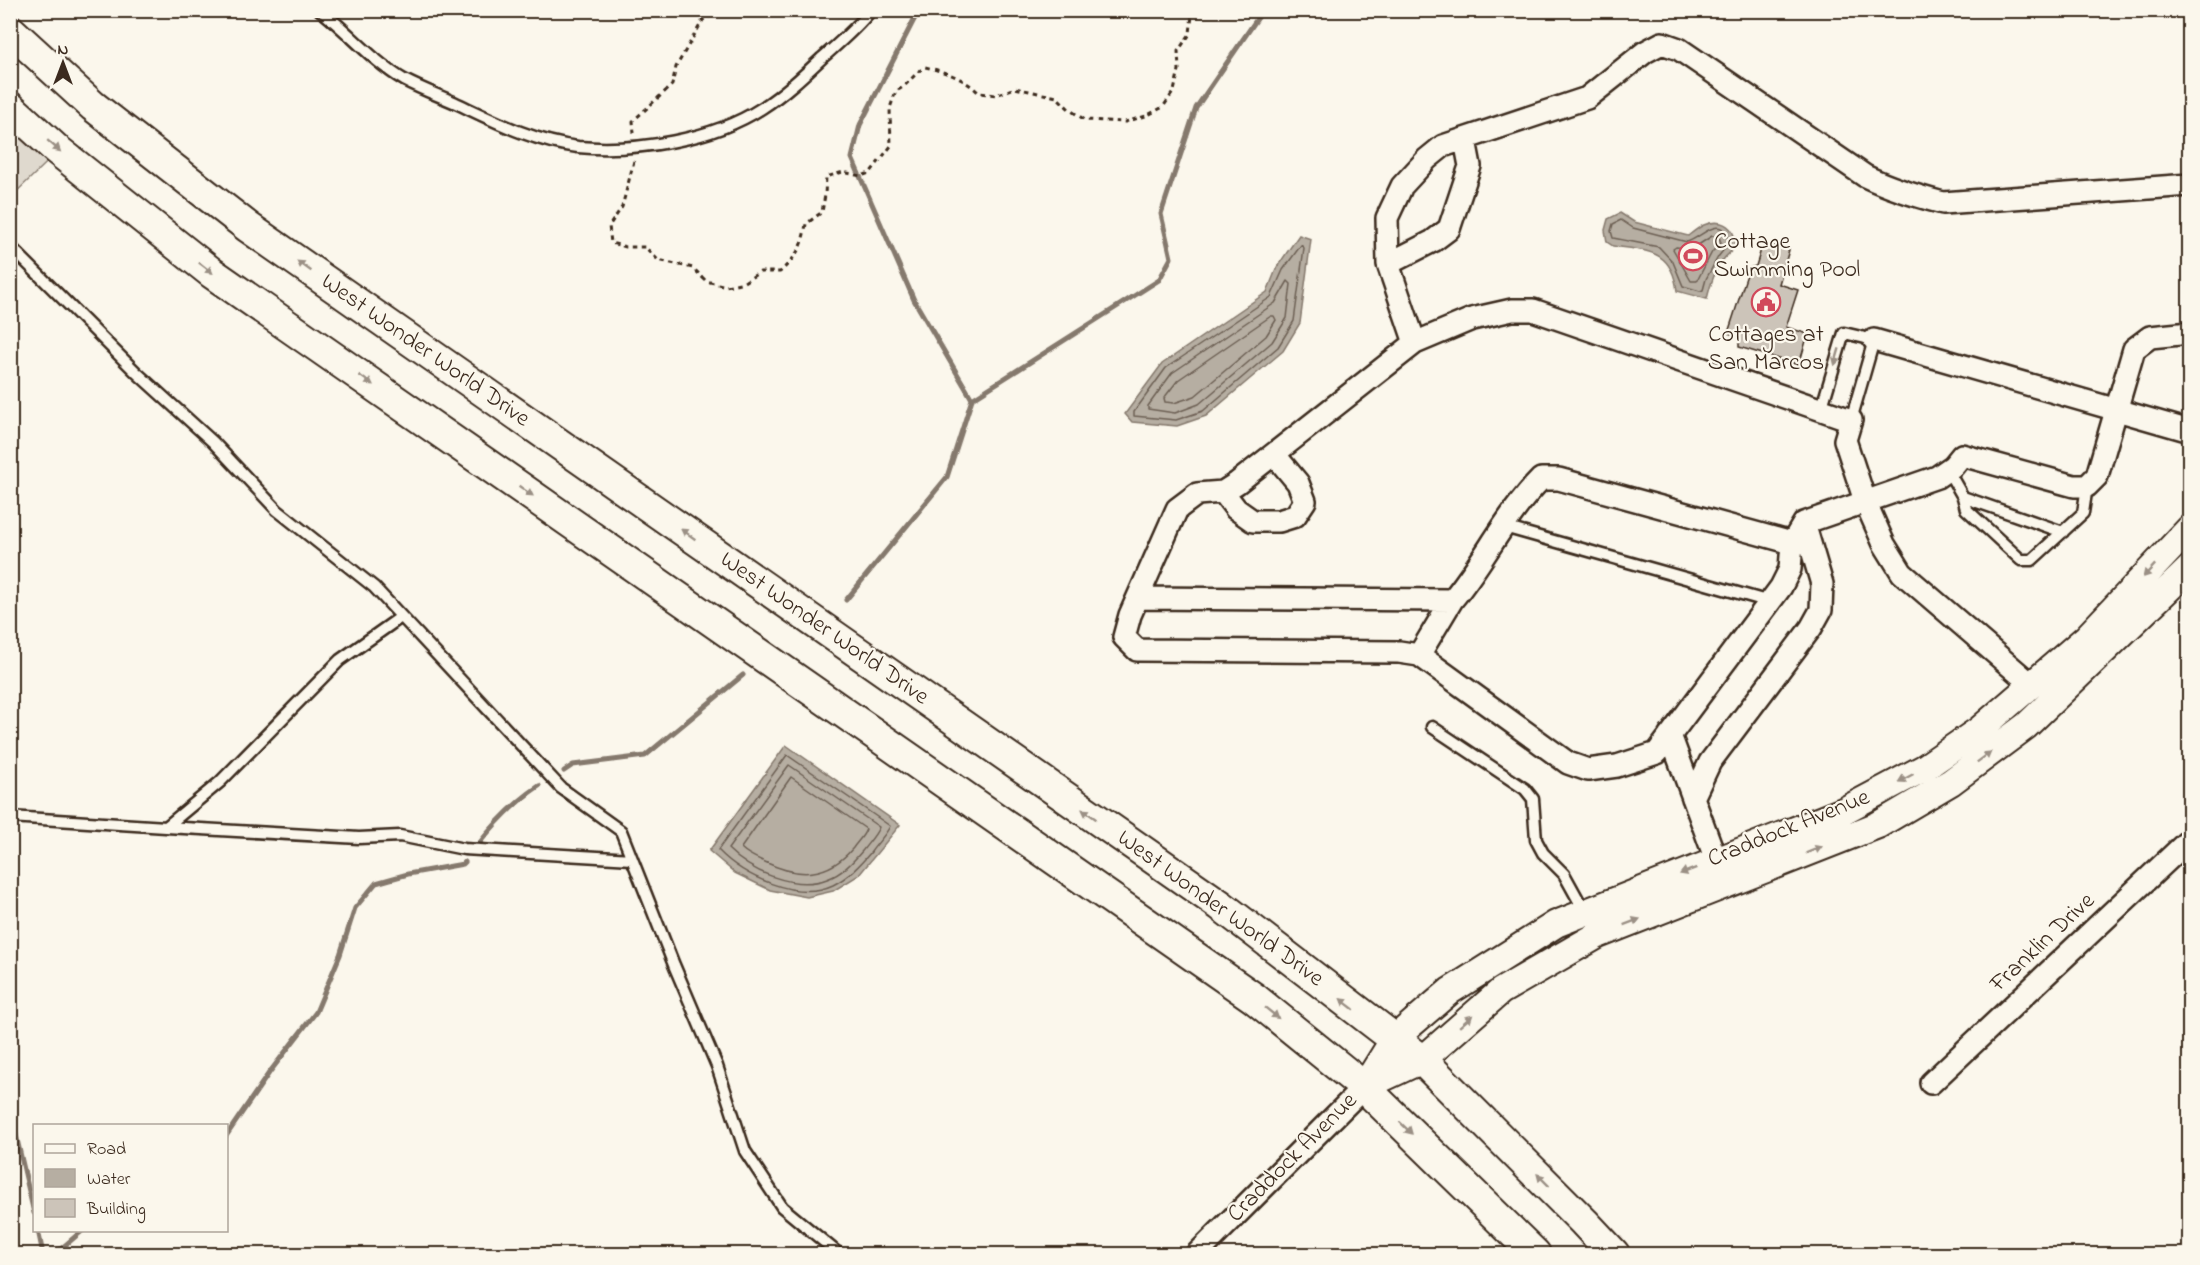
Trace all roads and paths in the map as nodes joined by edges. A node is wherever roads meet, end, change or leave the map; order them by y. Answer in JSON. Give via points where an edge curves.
{"nodes":[{"id":1,"x":320,"y":10,"type":"edge"},
{"id":2,"x":696,"y":10,"type":"edge"},
{"id":3,"x":740,"y":10,"type":"edge"},
{"id":4,"x":871,"y":10,"type":"edge"},
{"id":5,"x":1196,"y":10,"type":"edge"},
{"id":6,"x":703,"y":20,"type":"junction"},
{"id":7,"x":10,"y":30,"type":"edge"},
{"id":8,"x":10,"y":107,"type":"edge"},
{"id":9,"x":1466,"y":140,"type":"junction"},
{"id":10,"x":635,"y":147,"type":"junction"},
{"id":11,"x":2190,"y":185,"type":"edge"},
{"id":12,"x":10,"y":246,"type":"edge"},
{"id":13,"x":1388,"y":264,"type":"junction"},
{"id":14,"x":2190,"y":333,"type":"edge"},
{"id":15,"x":1874,"y":340,"type":"junction"},
{"id":16,"x":1415,"y":343,"type":"junction"},
{"id":17,"x":1821,"y":410,"type":"junction"},
{"id":18,"x":2116,"y":410,"type":"junction"},
{"id":19,"x":1851,"y":420,"type":"junction"},
{"id":20,"x":2190,"y":431,"type":"edge"},
{"id":21,"x":1274,"y":454,"type":"junction"},
{"id":22,"x":1947,"y":470,"type":"junction"},
{"id":23,"x":2087,"y":486,"type":"junction"},
{"id":24,"x":1223,"y":492,"type":"junction"},
{"id":25,"x":1963,"y":497,"type":"junction"},
{"id":26,"x":1865,"y":501,"type":"junction"},
{"id":27,"x":1804,"y":524,"type":"junction"},
{"id":28,"x":1504,"y":528,"type":"junction"},
{"id":29,"x":2190,"y":528,"type":"edge"},
{"id":30,"x":2063,"y":531,"type":"junction"},
{"id":31,"x":1792,"y":543,"type":"junction"},
{"id":32,"x":2190,"y":568,"type":"edge"},
{"id":33,"x":1138,"y":598,"type":"junction"},
{"id":34,"x":1452,"y":600,"type":"junction"},
{"id":35,"x":1770,"y":602,"type":"junction"},
{"id":36,"x":401,"y":617,"type":"junction"},
{"id":37,"x":1419,"y":655,"type":"junction"},
{"id":38,"x":2032,"y":685,"type":"junction"},
{"id":39,"x":1432,"y":727,"type":"dead end"},
{"id":40,"x":1670,"y":735,"type":"junction"},
{"id":41,"x":1693,"y":798,"type":"junction"},
{"id":42,"x":10,"y":817,"type":"edge"},
{"id":43,"x":166,"y":827,"type":"junction"},
{"id":44,"x":2186,"y":849,"type":"edge"},
{"id":45,"x":632,"y":859,"type":"junction"},
{"id":46,"x":1716,"y":860,"type":"junction"},
{"id":47,"x":1585,"y":912,"type":"junction"},
{"id":48,"x":1394,"y":1039,"type":"junction"},
{"id":49,"x":1422,"y":1059,"type":"junction"},
{"id":50,"x":1931,"y":1083,"type":"dead end"},
{"id":51,"x":1364,"y":1087,"type":"junction"},
{"id":52,"x":839,"y":1254,"type":"edge"},
{"id":53,"x":1197,"y":1254,"type":"edge"},
{"id":54,"x":1534,"y":1254,"type":"edge"},
{"id":55,"x":1614,"y":1254,"type":"edge"}],
"edges":[{"from":1,"to":10,"type":"lane","via":[[375,61],[405,80],[500,124],[536,138],[577,147]]},
{"from":2,"to":6,"type":"path"},
{"from":3,"to":6,"type":"path"},
{"from":4,"to":10,"type":"lane","via":[[808,71],[762,108],[724,127]]},
{"from":5,"to":10,"type":"path","via":[[1190,34],[1178,51],[1174,91],[1163,107],[1125,122],[1085,120],[1057,98],[1015,88],[996,95],[979,93],[969,83],[925,67],[896,91],[890,108],[891,146],[870,173],[861,176],[843,172],[826,177],[822,212],[806,224],[794,259],[780,272],[760,272],[744,282],[726,286],[706,281],[693,268],[658,260],[645,247],[611,243],[609,226],[622,207]]},
{"from":6,"to":10,"type":"path","via":[[676,67],[672,85],[633,121]]},
{"from":48,"to":7,"type":"main road","name":"West Wonder World Drive","one_way":true,"via":[[1220,905],[248,227],[93,106]]},
{"from":8,"to":51,"type":"main road","one_way":true,"via":[[56,149],[212,273],[1244,992]]},
{"from":9,"to":11,"type":"street","via":[[1587,98],[1645,52],[1662,44],[1678,49],[1865,176],[1916,196],[1943,203]]},
{"from":9,"to":13,"type":"street","via":[[1443,146],[1402,186],[1387,218]]},
{"from":9,"to":13,"type":"street","via":[[1470,166],[1449,229]]},
{"from":12,"to":36,"type":"lane","via":[[137,373],[213,442],[277,510],[374,587]]},
{"from":13,"to":16,"type":"street"},
{"from":14,"to":18,"type":"street","via":[[2150,337],[2134,349]]},
{"from":15,"to":17,"type":"lane","one_way":true,"via":[[1844,333]]},
{"from":15,"to":18,"type":"street"},
{"from":15,"to":19,"type":"lane"},
{"from":16,"to":17,"type":"street","via":[[1472,319],[1512,310],[1533,310]]},
{"from":16,"to":21,"type":"street"},
{"from":17,"to":19,"type":"street"},
{"from":18,"to":20,"type":"street"},
{"from":18,"to":23,"type":"street","via":[[2097,476]]},
{"from":19,"to":26,"type":"street","via":[[1845,440]]},
{"from":21,"to":24,"type":"street"},
{"from":21,"to":24,"type":"street","via":[[1298,483],[1305,501],[1295,516],[1279,521],[1253,521],[1236,509]]},
{"from":22,"to":23,"type":"street","via":[[1962,455],[2074,486]]},
{"from":22,"to":25,"type":"lane"},
{"from":22,"to":26,"type":"street","via":[[1937,477]]},
{"from":23,"to":30,"type":"lane","via":[[2083,513]]},
{"from":24,"to":33,"type":"street","via":[[1197,494],[1177,509]]},
{"from":25,"to":30,"type":"lane"},
{"from":25,"to":30,"type":"lane","via":[[1966,508],[2021,560],[2031,560]]},
{"from":26,"to":27,"type":"street"},
{"from":26,"to":38,"type":"street","via":[[1902,573]]},
{"from":27,"to":31,"type":"street"},
{"from":27,"to":41,"type":"street","via":[[1822,584],[1821,610],[1710,762]]},
{"from":28,"to":31,"type":"street","via":[[1541,479],[1559,479]]},
{"from":28,"to":34,"type":"street"},
{"from":28,"to":35,"type":"lane"},
{"from":29,"to":38,"type":"street","name":"Craddock Avenue","one_way":true,"via":[[2087,637]]},
{"from":31,"to":35,"type":"street","via":[[1790,569]]},
{"from":49,"to":32,"type":"street","name":"Craddock Avenue","one_way":true,"via":[[1501,991],[1598,935],[1878,825],[1951,782],[2026,726]]},
{"from":33,"to":34,"type":"street"},
{"from":33,"to":37,"type":"street","via":[[1124,637],[1137,650]]},
{"from":34,"to":37,"type":"street"},
{"from":35,"to":40,"type":"street"},
{"from":36,"to":43,"type":"lane","via":[[340,660],[220,782]]},
{"from":36,"to":45,"type":"lane","via":[[561,788],[621,831]]},
{"from":37,"to":40,"type":"street","via":[[1568,763],[1588,770],[1617,766],[1657,753]]},
{"from":38,"to":46,"type":"street","name":"Craddock Avenue","one_way":true,"via":[[1979,730],[1924,768],[1843,811]]},
{"from":39,"to":47,"type":"lane","via":[[1525,789],[1533,799],[1536,840],[1564,874]]},
{"from":40,"to":41,"type":"street"},
{"from":41,"to":46,"type":"street"},
{"from":42,"to":43,"type":"lane"},
{"from":43,"to":45,"type":"lane","via":[[360,838],[400,836],[464,849]]},
{"from":44,"to":50,"type":"street","name":"Franklin Drive"},
{"from":45,"to":52,"type":"lane","via":[[717,1066],[745,1151],[782,1207]]},
{"from":46,"to":47,"type":"street","name":"Craddock Avenue","one_way":true},
{"from":47,"to":48,"type":"street","name":"Craddock Avenue","via":[[1556,924],[1450,991]]},
{"from":48,"to":49,"type":"main road","name":"West Wonder World Drive"},
{"from":48,"to":51,"type":"street","name":"Craddock Avenue"},
{"from":49,"to":51,"type":"street","name":"Craddock Avenue"},
{"from":55,"to":49,"type":"main road","name":"West Wonder World Drive","one_way":true},
{"from":51,"to":53,"type":"street","name":"Craddock Avenue"},
{"from":51,"to":54,"type":"main road","one_way":true}]}
